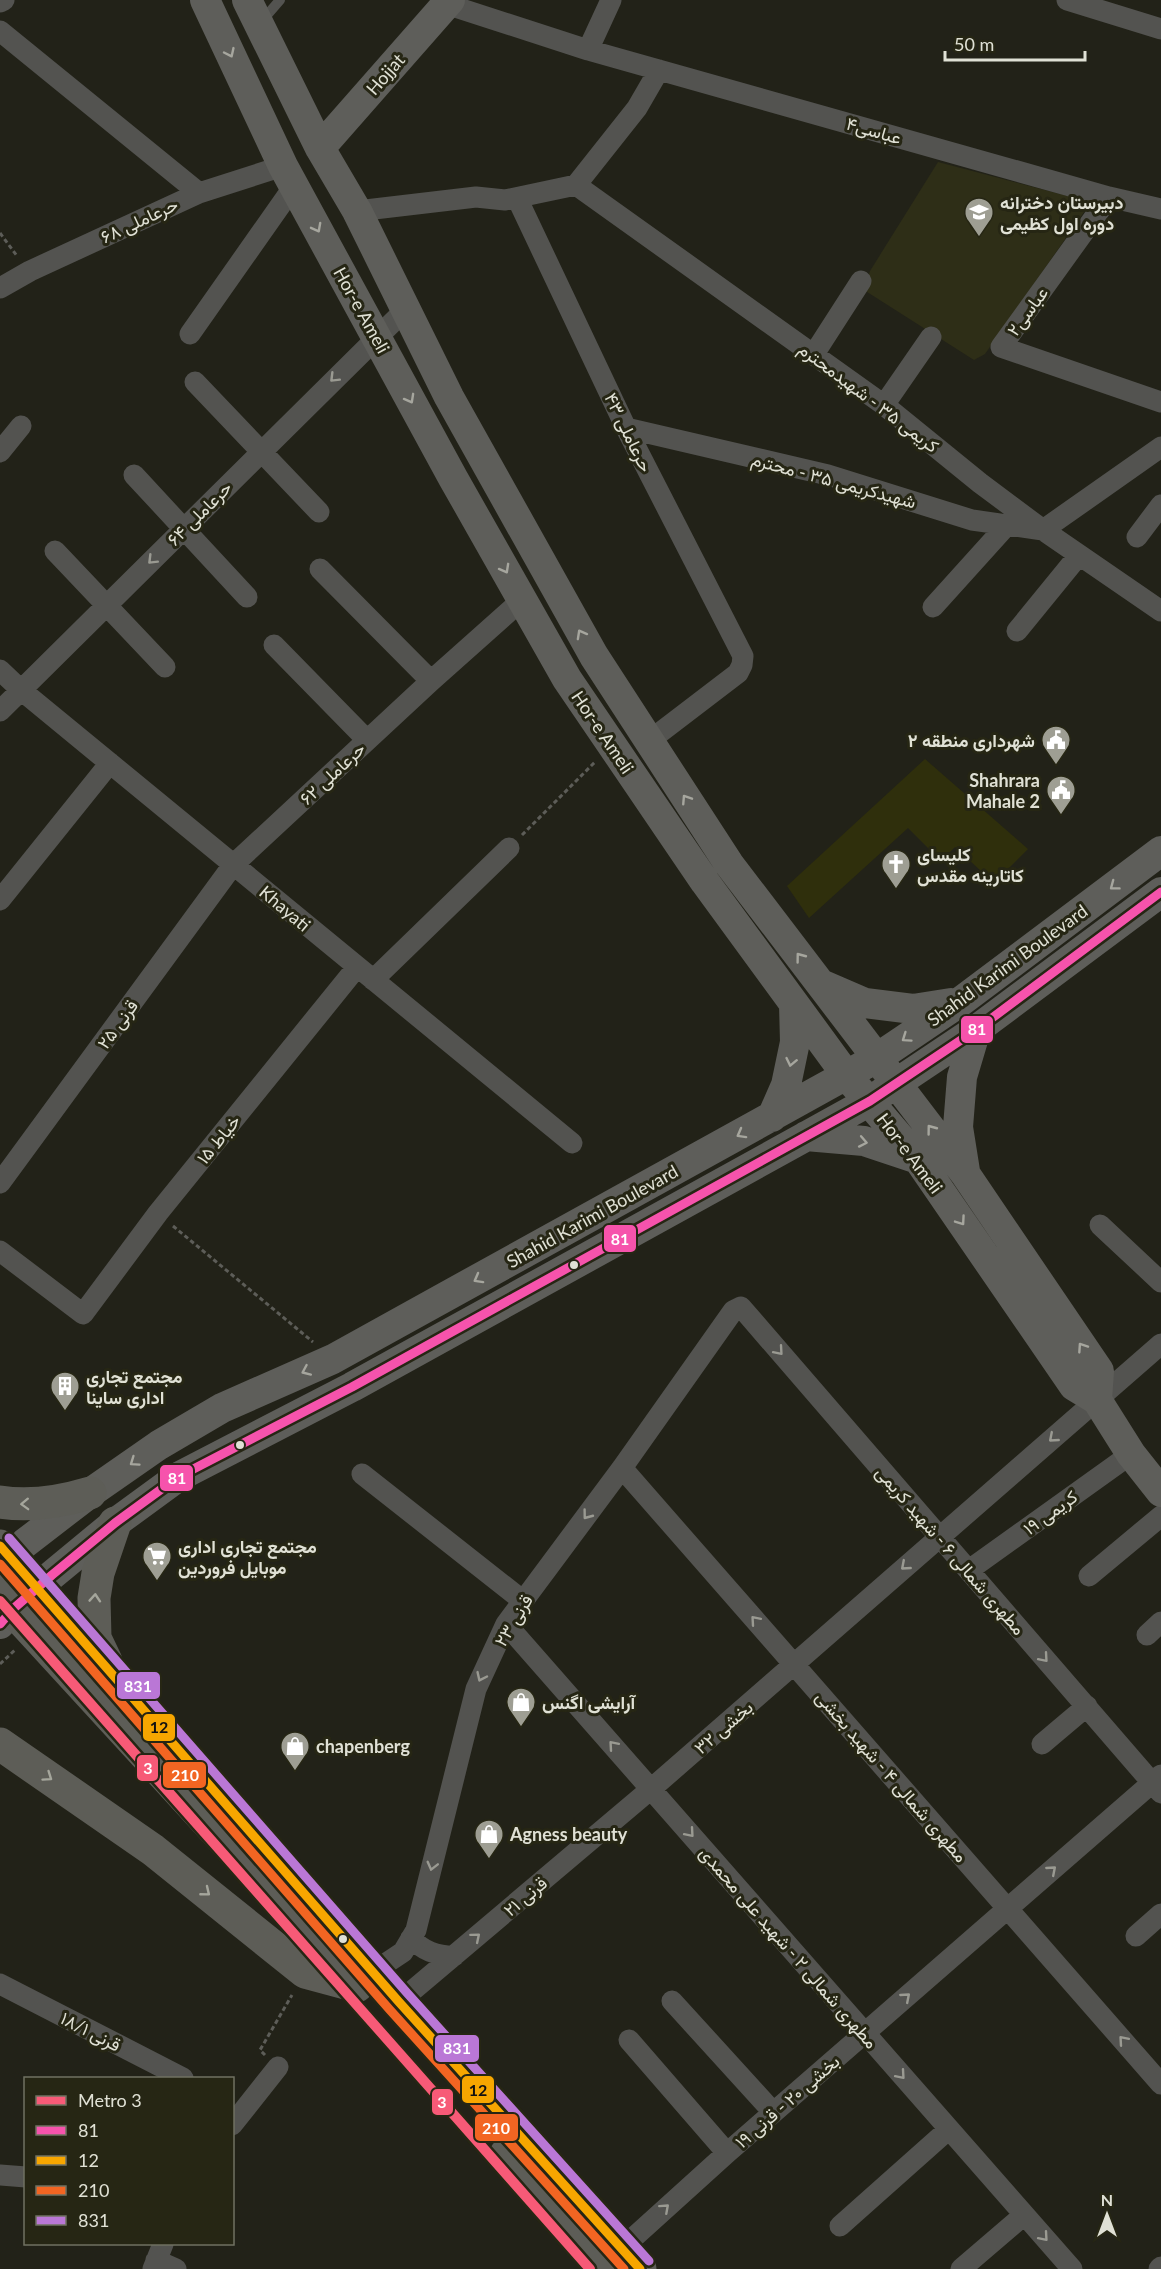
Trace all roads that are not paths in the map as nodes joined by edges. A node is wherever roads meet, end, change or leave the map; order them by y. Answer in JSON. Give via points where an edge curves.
{"nodes":[{"id":1,"x":205,"y":0,"type":"edge"},
{"id":2,"x":280,"y":0,"type":"edge"},
{"id":3,"x":611,"y":0,"type":"edge"},
{"id":4,"x":1067,"y":0,"type":"edge"},
{"id":5,"x":448,"y":2,"type":"edge"},
{"id":6,"x":1116,"y":7,"type":"edge"},
{"id":7,"x":253,"y":12,"type":"edge"},
{"id":8,"x":1161,"y":30,"type":"edge"},
{"id":9,"x":0,"y":31,"type":"edge"},
{"id":10,"x":588,"y":50,"type":"junction"},
{"id":11,"x":659,"y":70,"type":"junction"},
{"id":12,"x":320,"y":148,"type":"junction"},
{"id":13,"x":289,"y":176,"type":"junction"},
{"id":14,"x":576,"y":185,"type":"junction"},
{"id":15,"x":199,"y":193,"type":"junction"},
{"id":16,"x":1109,"y":197,"type":"junction"},
{"id":17,"x":517,"y":198,"type":"junction"},
{"id":18,"x":1161,"y":209,"type":"edge"},
{"id":19,"x":357,"y":211,"type":"junction"},
{"id":20,"x":861,"y":281,"type":"dead end"},
{"id":21,"x":0,"y":288,"type":"edge"},
{"id":22,"x":406,"y":309,"type":"junction"},
{"id":23,"x":190,"y":334,"type":"dead end"},
{"id":24,"x":376,"y":336,"type":"junction"},
{"id":25,"x":931,"y":337,"type":"dead end"},
{"id":26,"x":814,"y":354,"type":"junction"},
{"id":27,"x":195,"y":382,"type":"dead end"},
{"id":28,"x":1161,"y":402,"type":"edge"},
{"id":29,"x":884,"y":405,"type":"junction"},
{"id":30,"x":21,"y":426,"type":"dead end"},
{"id":31,"x":626,"y":428,"type":"junction"},
{"id":32,"x":1161,"y":447,"type":"edge"},
{"id":33,"x":260,"y":451,"type":"junction"},
{"id":34,"x":0,"y":452,"type":"edge"},
{"id":35,"x":134,"y":475,"type":"dead end"},
{"id":36,"x":1161,"y":506,"type":"edge"},
{"id":37,"x":319,"y":512,"type":"dead end"},
{"id":38,"x":1007,"y":525,"type":"junction"},
{"id":39,"x":183,"y":528,"type":"junction"},
{"id":40,"x":1043,"y":530,"type":"junction"},
{"id":41,"x":1137,"y":537,"type":"dead end"},
{"id":42,"x":55,"y":551,"type":"dead end"},
{"id":43,"x":1079,"y":555,"type":"junction"},
{"id":44,"x":320,"y":570,"type":"dead end"},
{"id":45,"x":247,"y":597,"type":"dead end"},
{"id":46,"x":522,"y":600,"type":"junction"},
{"id":47,"x":106,"y":605,"type":"junction"},
{"id":48,"x":933,"y":607,"type":"dead end"},
{"id":49,"x":1161,"y":611,"type":"edge"},
{"id":50,"x":1017,"y":631,"type":"dead end"},
{"id":51,"x":274,"y":645,"type":"dead end"},
{"id":52,"x":165,"y":668,"type":"dead end"},
{"id":53,"x":0,"y":670,"type":"edge"},
{"id":54,"x":431,"y":681,"type":"junction"},
{"id":55,"x":21,"y":690,"type":"junction"},
{"id":56,"x":0,"y":711,"type":"edge"},
{"id":57,"x":367,"y":740,"type":"junction"},
{"id":58,"x":649,"y":741,"type":"junction"},
{"id":59,"x":110,"y":763,"type":"junction"},
{"id":60,"x":509,"y":848,"type":"road end"},
{"id":61,"x":1161,"y":851,"type":"edge"},
{"id":62,"x":233,"y":865,"type":"junction"},
{"id":63,"x":1161,"y":892,"type":"edge"},
{"id":64,"x":0,"y":900,"type":"edge"},
{"id":65,"x":365,"y":974,"type":"junction"},
{"id":66,"x":820,"y":984,"type":"junction"},
{"id":67,"x":960,"y":1002,"type":"junction"},
{"id":68,"x":794,"y":1004,"type":"junction"},
{"id":69,"x":976,"y":1030,"type":"junction"},
{"id":70,"x":877,"y":1058,"type":"junction"},
{"id":71,"x":847,"y":1076,"type":"junction"},
{"id":72,"x":896,"y":1084,"type":"junction"},
{"id":73,"x":870,"y":1101,"type":"junction"},
{"id":74,"x":772,"y":1117,"type":"junction"},
{"id":75,"x":806,"y":1136,"type":"junction"},
{"id":76,"x":572,"y":1143,"type":"dead end"},
{"id":77,"x":918,"y":1159,"type":"junction"},
{"id":78,"x":966,"y":1175,"type":"junction"},
{"id":79,"x":0,"y":1183,"type":"edge"},
{"id":80,"x":1100,"y":1225,"type":"dead end"},
{"id":81,"x":0,"y":1251,"type":"edge"},
{"id":82,"x":1161,"y":1282,"type":"edge"},
{"id":83,"x":741,"y":1307,"type":"joint"},
{"id":84,"x":1161,"y":1344,"type":"edge"},
{"id":85,"x":1097,"y":1400,"type":"junction"},
{"id":86,"x":1131,"y":1454,"type":"junction"},
{"id":87,"x":622,"y":1468,"type":"junction"},
{"id":88,"x":362,"y":1474,"type":"dead end"},
{"id":89,"x":1161,"y":1492,"type":"edge"},
{"id":90,"x":90,"y":1493,"type":"junction"},
{"id":91,"x":0,"y":1502,"type":"edge"},
{"id":92,"x":1161,"y":1516,"type":"edge"},
{"id":93,"x":115,"y":1523,"type":"junction"},
{"id":94,"x":939,"y":1536,"type":"junction"},
{"id":95,"x":2,"y":1561,"type":"edge"},
{"id":96,"x":969,"y":1570,"type":"junction"},
{"id":97,"x":1089,"y":1576,"type":"dead end"},
{"id":98,"x":522,"y":1600,"type":"junction"},
{"id":99,"x":12,"y":1604,"type":"edge"},
{"id":100,"x":506,"y":1624,"type":"junction"},
{"id":101,"x":794,"y":1664,"type":"junction"},
{"id":102,"x":112,"y":1673,"type":"junction"},
{"id":103,"x":1087,"y":1706,"type":"junction"},
{"id":104,"x":0,"y":1744,"type":"edge"},
{"id":105,"x":1042,"y":1744,"type":"dead end"},
{"id":106,"x":1158,"y":1784,"type":"edge"},
{"id":107,"x":651,"y":1789,"type":"junction"},
{"id":108,"x":1008,"y":1909,"type":"junction"},
{"id":109,"x":1161,"y":1914,"type":"edge"},
{"id":110,"x":1136,"y":1936,"type":"dead end"},
{"id":111,"x":411,"y":1938,"type":"junction"},
{"id":112,"x":454,"y":1956,"type":"junction"},
{"id":113,"x":365,"y":1979,"type":"junction"},
{"id":114,"x":0,"y":1984,"type":"edge"},
{"id":115,"x":672,"y":2001,"type":"dead end"},
{"id":116,"x":399,"y":2002,"type":"junction"},
{"id":117,"x":865,"y":2033,"type":"junction"},
{"id":118,"x":629,"y":2040,"type":"dead end"},
{"id":119,"x":278,"y":2067,"type":"road end"},
{"id":120,"x":179,"y":2077,"type":"edge"},
{"id":121,"x":1161,"y":2084,"type":"edge"},
{"id":122,"x":773,"y":2112,"type":"junction"},
{"id":123,"x":236,"y":2113,"type":"edge"},
{"id":124,"x":949,"y":2129,"type":"junction"},
{"id":125,"x":726,"y":2153,"type":"junction"},
{"id":126,"x":0,"y":2175,"type":"edge"},
{"id":127,"x":24,"y":2176,"type":"edge"},
{"id":128,"x":1024,"y":2215,"type":"junction"},
{"id":129,"x":840,"y":2226,"type":"dead end"},
{"id":130,"x":157,"y":2257,"type":"edge"},
{"id":131,"x":624,"y":2262,"type":"edge"},
{"id":132,"x":176,"y":2269,"type":"edge"},
{"id":133,"x":961,"y":2269,"type":"edge"},
{"id":134,"x":1072,"y":2269,"type":"edge"}],
"edges":[{"from":1,"to":13,"type":"main road","name":"Hor-e Ameli","one_way":true},
{"from":2,"to":7,"type":"lane"},
{"from":3,"to":10,"type":"street"},
{"from":4,"to":6,"type":"street"},
{"from":5,"to":10,"type":"street","name":"عباسی۴"},
{"from":5,"to":12,"type":"main road","name":"Hojjat"},
{"from":6,"to":8,"type":"street"},
{"from":7,"to":12,"type":"main road","name":"Hor-e Ameli"},
{"from":9,"to":15,"type":"street"},
{"from":10,"to":11,"type":"street","name":"عباسی۴"},
{"from":11,"to":14,"type":"street","via":[[637,108]]},
{"from":11,"to":16,"type":"street","name":"عباسی۴"},
{"from":12,"to":19,"type":"main road","name":"Hor-e Ameli"},
{"from":13,"to":15,"type":"street","name":"حرعاملی ۶۸"},
{"from":13,"to":23,"type":"street"},
{"from":13,"to":24,"type":"main road","name":"Hor-e Ameli","one_way":true},
{"from":14,"to":17,"type":"street"},
{"from":14,"to":26,"type":"street","name":"کریمی ۳۵ - شهیدمحترم"},
{"from":15,"to":21,"type":"street","name":"حرعاملی ۶۸"},
{"from":16,"to":18,"type":"street","name":"عباسی۴"},
{"from":16,"to":28,"type":"street","name":"عباسی۲","via":[[1001,347]]},
{"from":17,"to":19,"type":"street","via":[[476,197]]},
{"from":17,"to":31,"type":"street","name":"حرعاملی ۴۳"},
{"from":19,"to":22,"type":"main road","name":"Hor-e Ameli"},
{"from":20,"to":26,"type":"street"},
{"from":22,"to":24,"type":"street","name":"حرعاملی ۶۴"},
{"from":58,"to":22,"type":"main road","name":"Hor-e Ameli","one_way":true,"via":[[594,656],[448,397]]},
{"from":24,"to":33,"type":"street","name":"حرعاملی ۶۴","one_way":true},
{"from":24,"to":46,"type":"main road","name":"Hor-e Ameli","one_way":true},
{"from":25,"to":29,"type":"street"},
{"from":26,"to":29,"type":"street","name":"کریمی ۳۵ - شهیدمحترم"},
{"from":27,"to":33,"type":"street"},
{"from":29,"to":40,"type":"street","name":"کریمی ۳۵ - شهیدمحترم"},
{"from":30,"to":34,"type":"street"},
{"from":31,"to":38,"type":"street","name":"شهیدکریمی ۳۵ - محترم","via":[[828,475],[972,520]]},
{"from":31,"to":58,"type":"street","name":"حرعاملی ۴۳","via":[[743,656],[738,673]]},
{"from":32,"to":40,"type":"street"},
{"from":33,"to":37,"type":"street"},
{"from":33,"to":39,"type":"street","name":"حرعاملی ۶۴"},
{"from":35,"to":39,"type":"street"},
{"from":36,"to":41,"type":"street"},
{"from":38,"to":40,"type":"street","name":"شهیدکریمی ۳۵ - محترم"},
{"from":38,"to":48,"type":"street"},
{"from":39,"to":45,"type":"street"},
{"from":39,"to":47,"type":"street","name":"حرعاملی ۶۴","one_way":true},
{"from":40,"to":43,"type":"street","name":"کریمی ۳۵ - شهیدمحترم"},
{"from":42,"to":47,"type":"street"},
{"from":43,"to":49,"type":"street","name":"کریمی ۳۵ - شهیدمحترم"},
{"from":43,"to":50,"type":"street"},
{"from":44,"to":54,"type":"street"},
{"from":46,"to":54,"type":"street","name":"حرعاملی ۶۲"},
{"from":46,"to":68,"type":"main road","name":"Hor-e Ameli","via":[[567,679],[705,882]]},
{"from":47,"to":52,"type":"street"},
{"from":47,"to":55,"type":"street","name":"حرعاملی ۶۴"},
{"from":51,"to":57,"type":"street"},
{"from":53,"to":55,"type":"street","name":"Khayati"},
{"from":54,"to":57,"type":"street","name":"حرعاملی ۶۲"},
{"from":55,"to":56,"type":"street","name":"حرعاملی ۶۴"},
{"from":55,"to":59,"type":"street","name":"Khayati"},
{"from":57,"to":62,"type":"street","name":"حرعاملی ۶۲"},
{"from":66,"to":58,"type":"main road","name":"Hor-e Ameli","one_way":true,"via":[[729,864]]},
{"from":59,"to":62,"type":"street","name":"Khayati"},
{"from":59,"to":64,"type":"street"},
{"from":60,"to":65,"type":"street","name":"خیاط ۱۵"},
{"from":61,"to":67,"type":"main road","name":"Shahid Karimi Boulevard","one_way":true},
{"from":62,"to":65,"type":"street","name":"Khayati"},
{"from":62,"to":79,"type":"street","name":"قرنی ۲۵"},
{"from":63,"to":69,"type":"main road","name":"Shahid Karimi Boulevard"},
{"from":65,"to":76,"type":"street","name":"Khayati"},
{"from":65,"to":81,"type":"street","name":"خیاط ۱۵","via":[[158,1213],[82,1314]]},
{"from":66,"to":67,"type":"main road","via":[[865,1003],[913,1009]]},
{"from":66,"to":70,"type":"main road","name":"Hor-e Ameli"},
{"from":67,"to":70,"type":"main road","name":"Shahid Karimi Boulevard","one_way":true},
{"from":68,"to":71,"type":"main road","name":"Hor-e Ameli"},
{"from":68,"to":74,"type":"main road","one_way":true,"via":[[795,1042],[786,1085]]},
{"from":69,"to":72,"type":"main road","name":"Shahid Karimi Boulevard"},
{"from":69,"to":78,"type":"main road","via":[[962,1077],[958,1126]]},
{"from":70,"to":71,"type":"main road","name":"Shahid Karimi Boulevard"},
{"from":70,"to":72,"type":"main road","name":"Hor-e Ameli"},
{"from":71,"to":73,"type":"main road","name":"Hor-e Ameli"},
{"from":71,"to":74,"type":"main road","name":"Shahid Karimi Boulevard"},
{"from":72,"to":73,"type":"main road","name":"Shahid Karimi Boulevard"},
{"from":78,"to":72,"type":"main road","name":"Hor-e Ameli","one_way":true},
{"from":73,"to":75,"type":"main road","name":"Shahid Karimi Boulevard"},
{"from":73,"to":77,"type":"main road","name":"Hor-e Ameli"},
{"from":74,"to":90,"type":"main road","name":"Shahid Karimi Boulevard","one_way":true,"via":[[333,1359],[222,1408]]},
{"from":75,"to":77,"type":"main road","one_way":true,"via":[[864,1141]]},
{"from":75,"to":93,"type":"main road","name":"Shahid Karimi Boulevard","via":[[352,1387],[178,1477]]},
{"from":77,"to":85,"type":"main road","name":"Hor-e Ameli","one_way":true,"via":[[1074,1386]]},
{"from":85,"to":78,"type":"main road","name":"Hor-e Ameli","one_way":true,"via":[[1099,1371]]},
{"from":80,"to":82,"type":"street"},
{"from":83,"to":87,"type":"street","name":"قرنی ۲۳","via":[[733,1311]]},
{"from":83,"to":94,"type":"street","name":"مطهری شمالی ۶ - شهید کریمی","one_way":true},
{"from":84,"to":85,"type":"street","name":"بخشی ۳۲"},
{"from":85,"to":86,"type":"main road","name":"Hor-e Ameli"},
{"from":85,"to":94,"type":"street","name":"بخشی ۳۲","one_way":true},
{"from":86,"to":89,"type":"main road","name":"Hor-e Ameli"},
{"from":86,"to":96,"type":"street","name":"کریمی ۱۹"},
{"from":87,"to":98,"type":"street","name":"قرنی ۲۳","one_way":true},
{"from":101,"to":87,"type":"street","name":"مطهری شمالی ۴ - شهید بخشی","one_way":true},
{"from":88,"to":98,"type":"street"},
{"from":90,"to":91,"type":"main road","one_way":true,"via":[[58,1502]]},
{"from":90,"to":95,"type":"main road","name":"Shahid Karimi Boulevard"},
{"from":92,"to":97,"type":"street"},
{"from":93,"to":99,"type":"main road","name":"Shahid Karimi Boulevard"},
{"from":102,"to":93,"type":"main road","one_way":true,"via":[[95,1638],[94,1598]]},
{"from":94,"to":96,"type":"street","name":"مطهری شمالی ۶ - شهید کریمی"},
{"from":94,"to":101,"type":"street","name":"بخشی ۳۲","one_way":true},
{"from":95,"to":99,"type":"main road"},
{"from":96,"to":103,"type":"street","name":"مطهری شمالی ۶ - شهید کریمی","one_way":true},
{"from":98,"to":100,"type":"street","name":"قرنی ۲۳"},
{"from":99,"to":102,"type":"main road"},
{"from":99,"to":113,"type":"main road"},
{"from":107,"to":100,"type":"street","name":"مطهری شمالی ۲ - شهید علی محمدی","one_way":true},
{"from":100,"to":111,"type":"street","name":"قرنی ۲۳","one_way":true,"via":[[476,1689]]},
{"from":101,"to":107,"type":"street","name":"بخشی ۳۲"},
{"from":101,"to":108,"type":"street","name":"مطهری شمالی ۴ - شهید بخشی"},
{"from":102,"to":113,"type":"main road"},
{"from":103,"to":105,"type":"street"},
{"from":103,"to":106,"type":"street","name":"مطهری شمالی ۶ - شهید کریمی"},
{"from":104,"to":113,"type":"main road","one_way":true,"via":[[153,1850],[305,1972]]},
{"from":108,"to":106,"type":"street","name":"بخشی ۲۰ - قرنی ۱۹","one_way":true},
{"from":112,"to":107,"type":"street","name":"قرنی ۲۱","one_way":true},
{"from":107,"to":117,"type":"street","name":"مطهری شمالی ۲ - شهید علی محمدی","one_way":true},
{"from":117,"to":108,"type":"street","name":"بخشی ۲۰ - قرنی ۱۹","one_way":true},
{"from":121,"to":108,"type":"street","name":"مطهری شمالی ۴ - شهید بخشی","one_way":true},
{"from":109,"to":110,"type":"street"},
{"from":111,"to":112,"type":"street","via":[[431,1953]]},
{"from":111,"to":113,"type":"street","name":"قرنی ۲۳","via":[[403,1952]]},
{"from":112,"to":116,"type":"street","name":"قرنی ۲۱"},
{"from":113,"to":116,"type":"main road"},
{"from":113,"to":131,"type":"main road"},
{"from":114,"to":120,"type":"street","name":"قرنی ۱۸/۱"},
{"from":115,"to":122,"type":"street"},
{"from":116,"to":131,"type":"main road"},
{"from":117,"to":122,"type":"street","name":"بخشی ۲۰ - قرنی ۱۹"},
{"from":117,"to":124,"type":"street","name":"مطهری شمالی ۲ - شهید علی محمدی","one_way":true},
{"from":118,"to":125,"type":"street"},
{"from":119,"to":123,"type":"street"},
{"from":122,"to":125,"type":"street","name":"بخشی ۲۰ - قرنی ۱۹"},
{"from":124,"to":128,"type":"street","name":"مطهری شمالی ۲ - شهید علی محمدی"},
{"from":124,"to":129,"type":"street"},
{"from":131,"to":125,"type":"street","name":"بخشی ۲۰ - قرنی ۱۹","one_way":true},
{"from":126,"to":127,"type":"street"},
{"from":128,"to":133,"type":"street"},
{"from":128,"to":134,"type":"street","name":"مطهری شمالی ۲ - شهید علی محمدی","one_way":true},
{"from":130,"to":132,"type":"street"}]}
